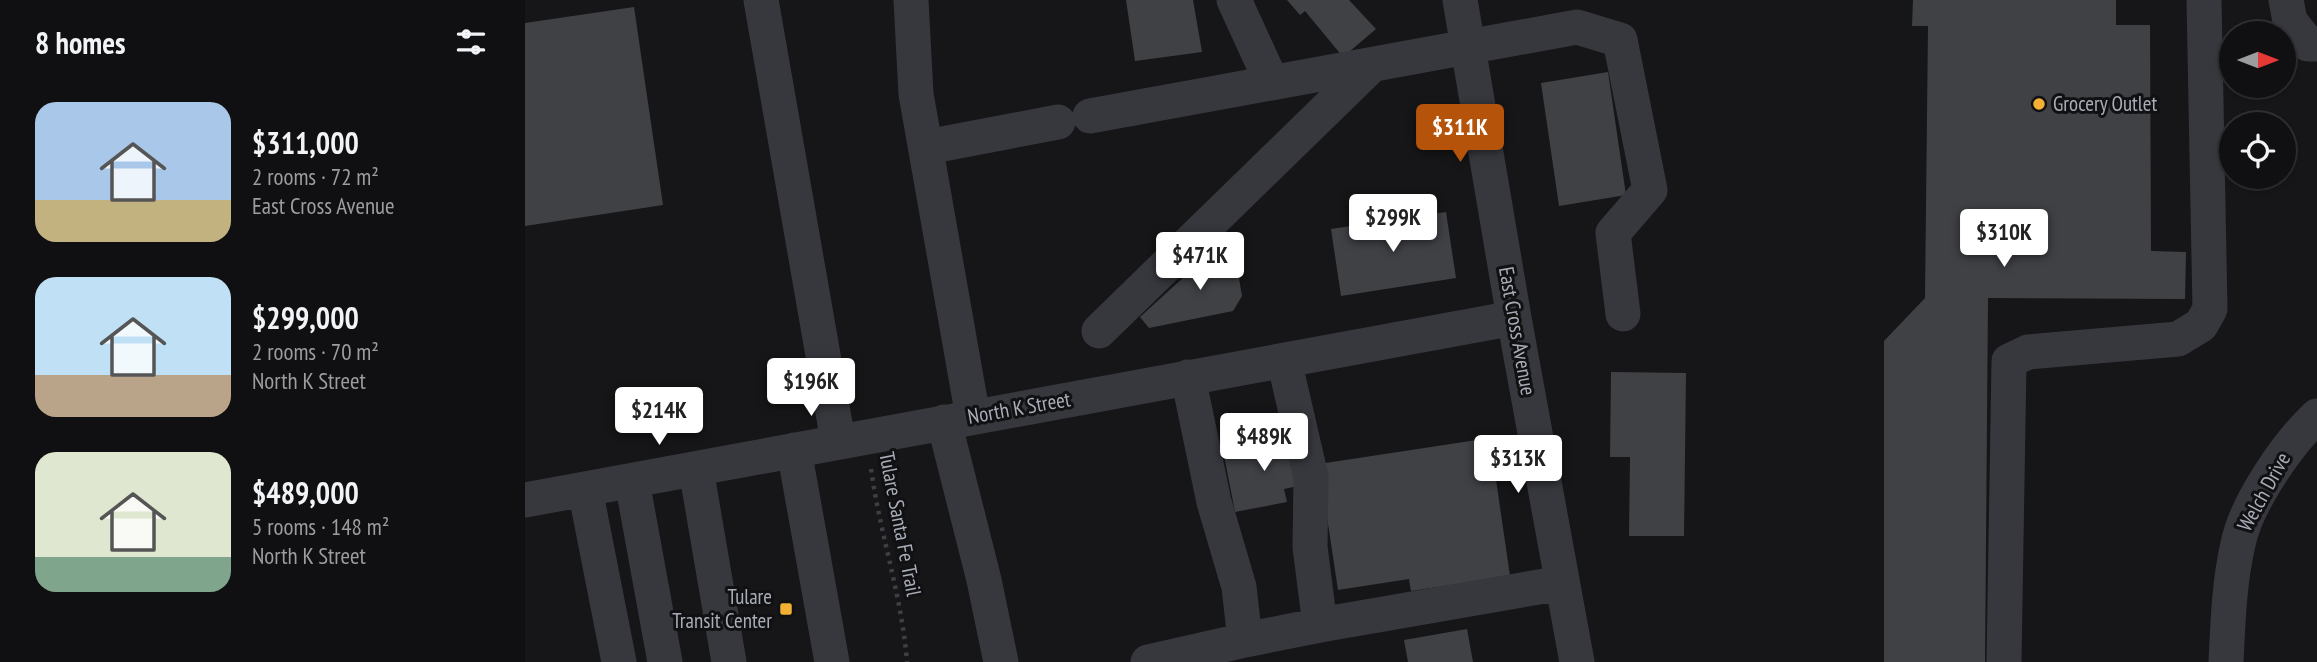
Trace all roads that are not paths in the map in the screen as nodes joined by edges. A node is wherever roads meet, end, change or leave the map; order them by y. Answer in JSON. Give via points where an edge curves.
{"nodes":[{"id":1,"x":761,"y":0,"type":"edge"},
{"id":2,"x":911,"y":0,"type":"edge"},
{"id":3,"x":1234,"y":0,"type":"edge"},
{"id":4,"x":1460,"y":0,"type":"edge"},
{"id":5,"x":2204,"y":0,"type":"edge"},
{"id":6,"x":2286,"y":0,"type":"edge"},
{"id":7,"x":1575,"y":14,"type":"edge"},
{"id":8,"x":2317,"y":44,"type":"edge"},
{"id":9,"x":1468,"y":48,"type":"junction"},
{"id":10,"x":1371,"y":65,"type":"junction"},
{"id":11,"x":1272,"y":83,"type":"junction"},
{"id":12,"x":927,"y":147,"type":"junction"},
{"id":13,"x":1623,"y":314,"type":"dead end"},
{"id":14,"x":1514,"y":318,"type":"junction"},
{"id":15,"x":1099,"y":331,"type":"dead end"},
{"id":16,"x":1284,"y":360,"type":"junction"},
{"id":17,"x":1188,"y":377,"type":"junction"},
{"id":18,"x":2317,"y":416,"type":"edge"},
{"id":19,"x":959,"y":419,"type":"junction"},
{"id":20,"x":853,"y":439,"type":"junction"},
{"id":21,"x":794,"y":450,"type":"junction"},
{"id":22,"x":696,"y":468,"type":"junction"},
{"id":23,"x":632,"y":481,"type":"junction"},
{"id":24,"x":585,"y":489,"type":"junction"},
{"id":25,"x":525,"y":500,"type":"edge"},
{"id":26,"x":1562,"y":583,"type":"junction"},
{"id":27,"x":1320,"y":625,"type":"junction"},
{"id":28,"x":1245,"y":639,"type":"junction"},
{"id":29,"x":619,"y":662,"type":"edge"},
{"id":30,"x":665,"y":662,"type":"edge"},
{"id":31,"x":729,"y":662,"type":"edge"},
{"id":32,"x":832,"y":662,"type":"edge"},
{"id":33,"x":1001,"y":662,"type":"edge"},
{"id":34,"x":1148,"y":662,"type":"edge"},
{"id":35,"x":1577,"y":662,"type":"edge"},
{"id":36,"x":2004,"y":662,"type":"edge"},
{"id":37,"x":2226,"y":662,"type":"edge"}],
"edges":[{"from":1,"to":20,"type":"street"},
{"from":2,"to":12,"type":"street","via":[[916,94]]},
{"from":3,"to":11,"type":"street"},
{"from":4,"to":9,"type":"street","name":"East Cross Avenue"},
{"from":5,"to":36,"type":"street","via":[[2210,309],[2201,325],[2178,340],[2028,352],[2009,361]]},
{"from":6,"to":8,"type":"street","via":[[2290,21],[2308,44]]},
{"from":7,"to":9,"type":"street"},
{"from":7,"to":13,"type":"street","via":[[1620,40],[1650,190],[1613,233]]},
{"from":9,"to":10,"type":"street"},
{"from":9,"to":14,"type":"street","name":"East Cross Avenue"},
{"from":10,"to":11,"type":"street"},
{"from":10,"to":15,"type":"street"},
{"from":11,"to":12,"type":"street"},
{"from":12,"to":19,"type":"street"},
{"from":14,"to":16,"type":"street","name":"North K Street"},
{"from":14,"to":26,"type":"street","name":"East Cross Avenue"},
{"from":16,"to":17,"type":"street","name":"North K Street"},
{"from":16,"to":27,"type":"street","via":[[1311,477],[1310,547]]},
{"from":17,"to":19,"type":"street","name":"North K Street"},
{"from":17,"to":28,"type":"street","via":[[1214,502],[1239,587]]},
{"from":18,"to":37,"type":"street","name":"Welch Drive","via":[[2285,451],[2238,541]]},
{"from":19,"to":20,"type":"street","name":"North K Street"},
{"from":19,"to":33,"type":"street"},
{"from":20,"to":21,"type":"street","name":"North K Street"},
{"from":21,"to":22,"type":"street","name":"North K Street"},
{"from":21,"to":32,"type":"street"},
{"from":22,"to":23,"type":"street","name":"North K Street"},
{"from":22,"to":31,"type":"street"},
{"from":23,"to":24,"type":"street","name":"North K Street"},
{"from":23,"to":30,"type":"street"},
{"from":24,"to":25,"type":"street","name":"North K Street"},
{"from":24,"to":29,"type":"street"},
{"from":26,"to":27,"type":"street"},
{"from":26,"to":35,"type":"street","name":"East Cross Avenue"},
{"from":27,"to":28,"type":"street"},
{"from":28,"to":34,"type":"street"}]}
